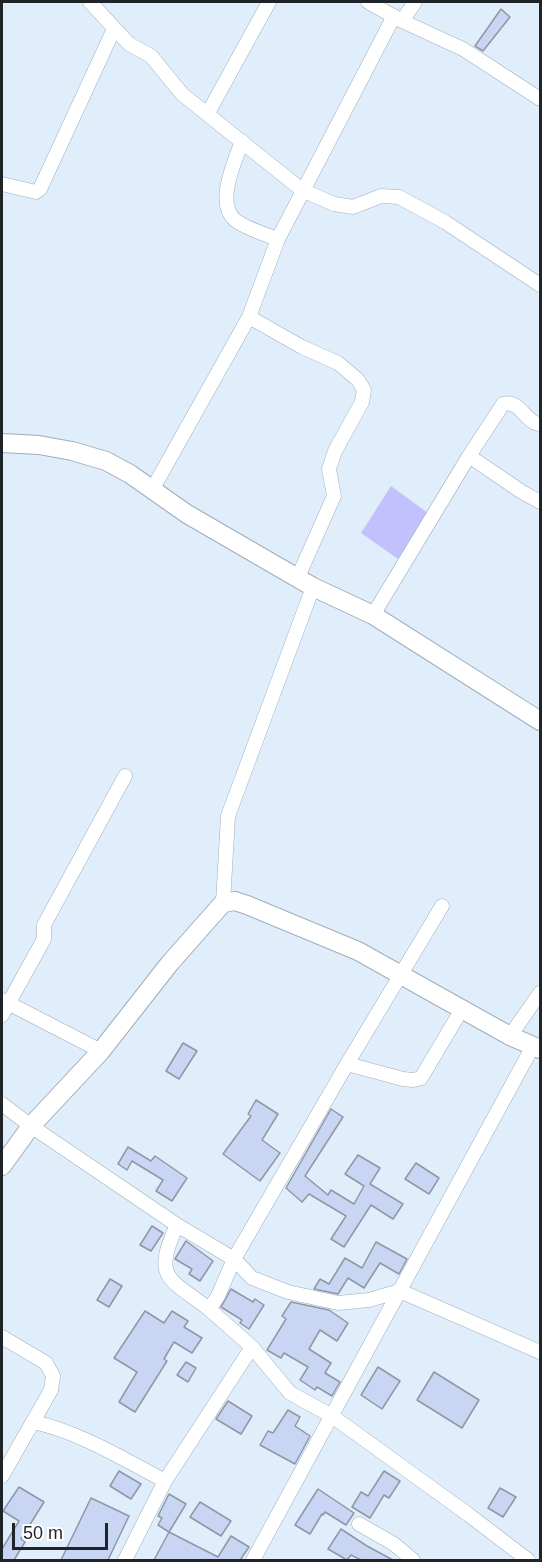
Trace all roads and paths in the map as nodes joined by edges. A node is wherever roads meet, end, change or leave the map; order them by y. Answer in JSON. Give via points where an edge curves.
{"nodes":[{"id":1,"x":90,"y":2,"type":"edge"},
{"id":2,"x":269,"y":2,"type":"edge"},
{"id":3,"x":368,"y":2,"type":"edge"},
{"id":4,"x":414,"y":2,"type":"edge"},
{"id":5,"x":398,"y":18,"type":"junction"},
{"id":6,"x":114,"y":29,"type":"junction"},
{"id":7,"x":540,"y":99,"type":"edge"},
{"id":8,"x":208,"y":113,"type":"junction"},
{"id":9,"x":242,"y":141,"type":"junction"},
{"id":10,"x":2,"y":184,"type":"edge"},
{"id":11,"x":302,"y":190,"type":"junction"},
{"id":12,"x":278,"y":240,"type":"junction"},
{"id":13,"x":540,"y":285,"type":"edge"},
{"id":14,"x":249,"y":317,"type":"junction"},
{"id":15,"x":540,"y":424,"type":"edge"},
{"id":16,"x":2,"y":443,"type":"edge"},
{"id":17,"x":469,"y":456,"type":"junction"},
{"id":18,"x":152,"y":490,"type":"junction"},
{"id":19,"x":540,"y":502,"type":"edge"},
{"id":20,"x":306,"y":582,"type":"junction"},
{"id":21,"x":373,"y":615,"type":"junction"},
{"id":22,"x":540,"y":721,"type":"edge"},
{"id":23,"x":125,"y":776,"type":"dead end"},
{"id":24,"x":223,"y":903,"type":"junction"},
{"id":25,"x":442,"y":906,"type":"dead end"},
{"id":26,"x":401,"y":976,"type":"junction"},
{"id":27,"x":540,"y":993,"type":"edge"},
{"id":28,"x":4,"y":1006,"type":"edge"},
{"id":29,"x":462,"y":1009,"type":"junction"},
{"id":30,"x":510,"y":1036,"type":"junction"},
{"id":31,"x":537,"y":1047,"type":"edge"},
{"id":32,"x":101,"y":1051,"type":"junction"},
{"id":33,"x":346,"y":1064,"type":"junction"},
{"id":34,"x":2,"y":1104,"type":"edge"},
{"id":35,"x":31,"y":1126,"type":"junction"},
{"id":36,"x":2,"y":1166,"type":"edge"},
{"id":37,"x":177,"y":1225,"type":"junction"},
{"id":38,"x":234,"y":1259,"type":"junction"},
{"id":39,"x":400,"y":1291,"type":"junction"},
{"id":40,"x":209,"y":1309,"type":"junction"},
{"id":41,"x":2,"y":1337,"type":"edge"},
{"id":42,"x":252,"y":1347,"type":"junction"},
{"id":43,"x":540,"y":1352,"type":"edge"},
{"id":44,"x":332,"y":1416,"type":"junction"},
{"id":45,"x":33,"y":1422,"type":"junction"},
{"id":46,"x":2,"y":1476,"type":"edge"},
{"id":47,"x":165,"y":1481,"type":"junction"},
{"id":48,"x":359,"y":1524,"type":"dead end"},
{"id":49,"x":125,"y":1560,"type":"edge"},
{"id":50,"x":253,"y":1560,"type":"edge"},
{"id":51,"x":413,"y":1560,"type":"edge"},
{"id":52,"x":528,"y":1560,"type":"edge"}],
"edges":[{"from":1,"to":6,"type":"street"},
{"from":2,"to":8,"type":"street"},
{"from":3,"to":5,"type":"street"},
{"from":4,"to":5,"type":"street"},
{"from":5,"to":7,"type":"street","via":[[463,50]]},
{"from":5,"to":11,"type":"street"},
{"from":6,"to":8,"type":"street","via":[[129,44],[151,56],[182,94]]},
{"from":6,"to":10,"type":"street","via":[[39,189],[29,192]]},
{"from":8,"to":9,"type":"street"},
{"from":9,"to":11,"type":"street"},
{"from":9,"to":12,"type":"street","via":[[225,199],[228,210],[252,230]]},
{"from":11,"to":12,"type":"street"},
{"from":11,"to":13,"type":"street","via":[[334,204],[353,207],[381,196],[399,198],[445,222]]},
{"from":12,"to":14,"type":"street"},
{"from":14,"to":18,"type":"street"},
{"from":14,"to":20,"type":"street","via":[[338,363],[364,390],[362,402],[329,469],[334,496]]},
{"from":15,"to":17,"type":"street","via":[[507,402]]},
{"from":16,"to":18,"type":"street","via":[[39,445],[94,457],[130,474]]},
{"from":17,"to":19,"type":"street"},
{"from":17,"to":21,"type":"street"},
{"from":18,"to":20,"type":"street"},
{"from":20,"to":21,"type":"street"},
{"from":20,"to":24,"type":"street","via":[[228,816]]},
{"from":21,"to":22,"type":"street"},
{"from":23,"to":28,"type":"street","via":[[44,925],[44,939]]},
{"from":24,"to":26,"type":"street","via":[[235,901],[292,922],[358,951]]},
{"from":24,"to":32,"type":"street"},
{"from":25,"to":26,"type":"street"},
{"from":26,"to":29,"type":"street"},
{"from":26,"to":33,"type":"street"},
{"from":27,"to":30,"type":"street"},
{"from":28,"to":32,"type":"street"},
{"from":29,"to":30,"type":"street"},
{"from":29,"to":33,"type":"street","via":[[421,1077],[403,1080]]},
{"from":30,"to":31,"type":"street"},
{"from":31,"to":39,"type":"street"},
{"from":32,"to":35,"type":"street"},
{"from":33,"to":38,"type":"street"},
{"from":34,"to":35,"type":"street"},
{"from":35,"to":36,"type":"street"},
{"from":35,"to":37,"type":"street"},
{"from":37,"to":38,"type":"street"},
{"from":37,"to":40,"type":"street","via":[[165,1258],[167,1277]]},
{"from":38,"to":39,"type":"street","via":[[252,1278],[318,1300],[369,1300]]},
{"from":38,"to":40,"type":"street"},
{"from":39,"to":43,"type":"street"},
{"from":39,"to":44,"type":"street"},
{"from":40,"to":42,"type":"street"},
{"from":41,"to":45,"type":"street","via":[[46,1363],[53,1376],[51,1390]]},
{"from":42,"to":44,"type":"street","via":[[290,1393]]},
{"from":42,"to":47,"type":"street"},
{"from":44,"to":50,"type":"street"},
{"from":44,"to":52,"type":"street"},
{"from":45,"to":46,"type":"street"},
{"from":45,"to":47,"type":"street","via":[[83,1439]]},
{"from":47,"to":49,"type":"street"},
{"from":48,"to":51,"type":"street"}]}
